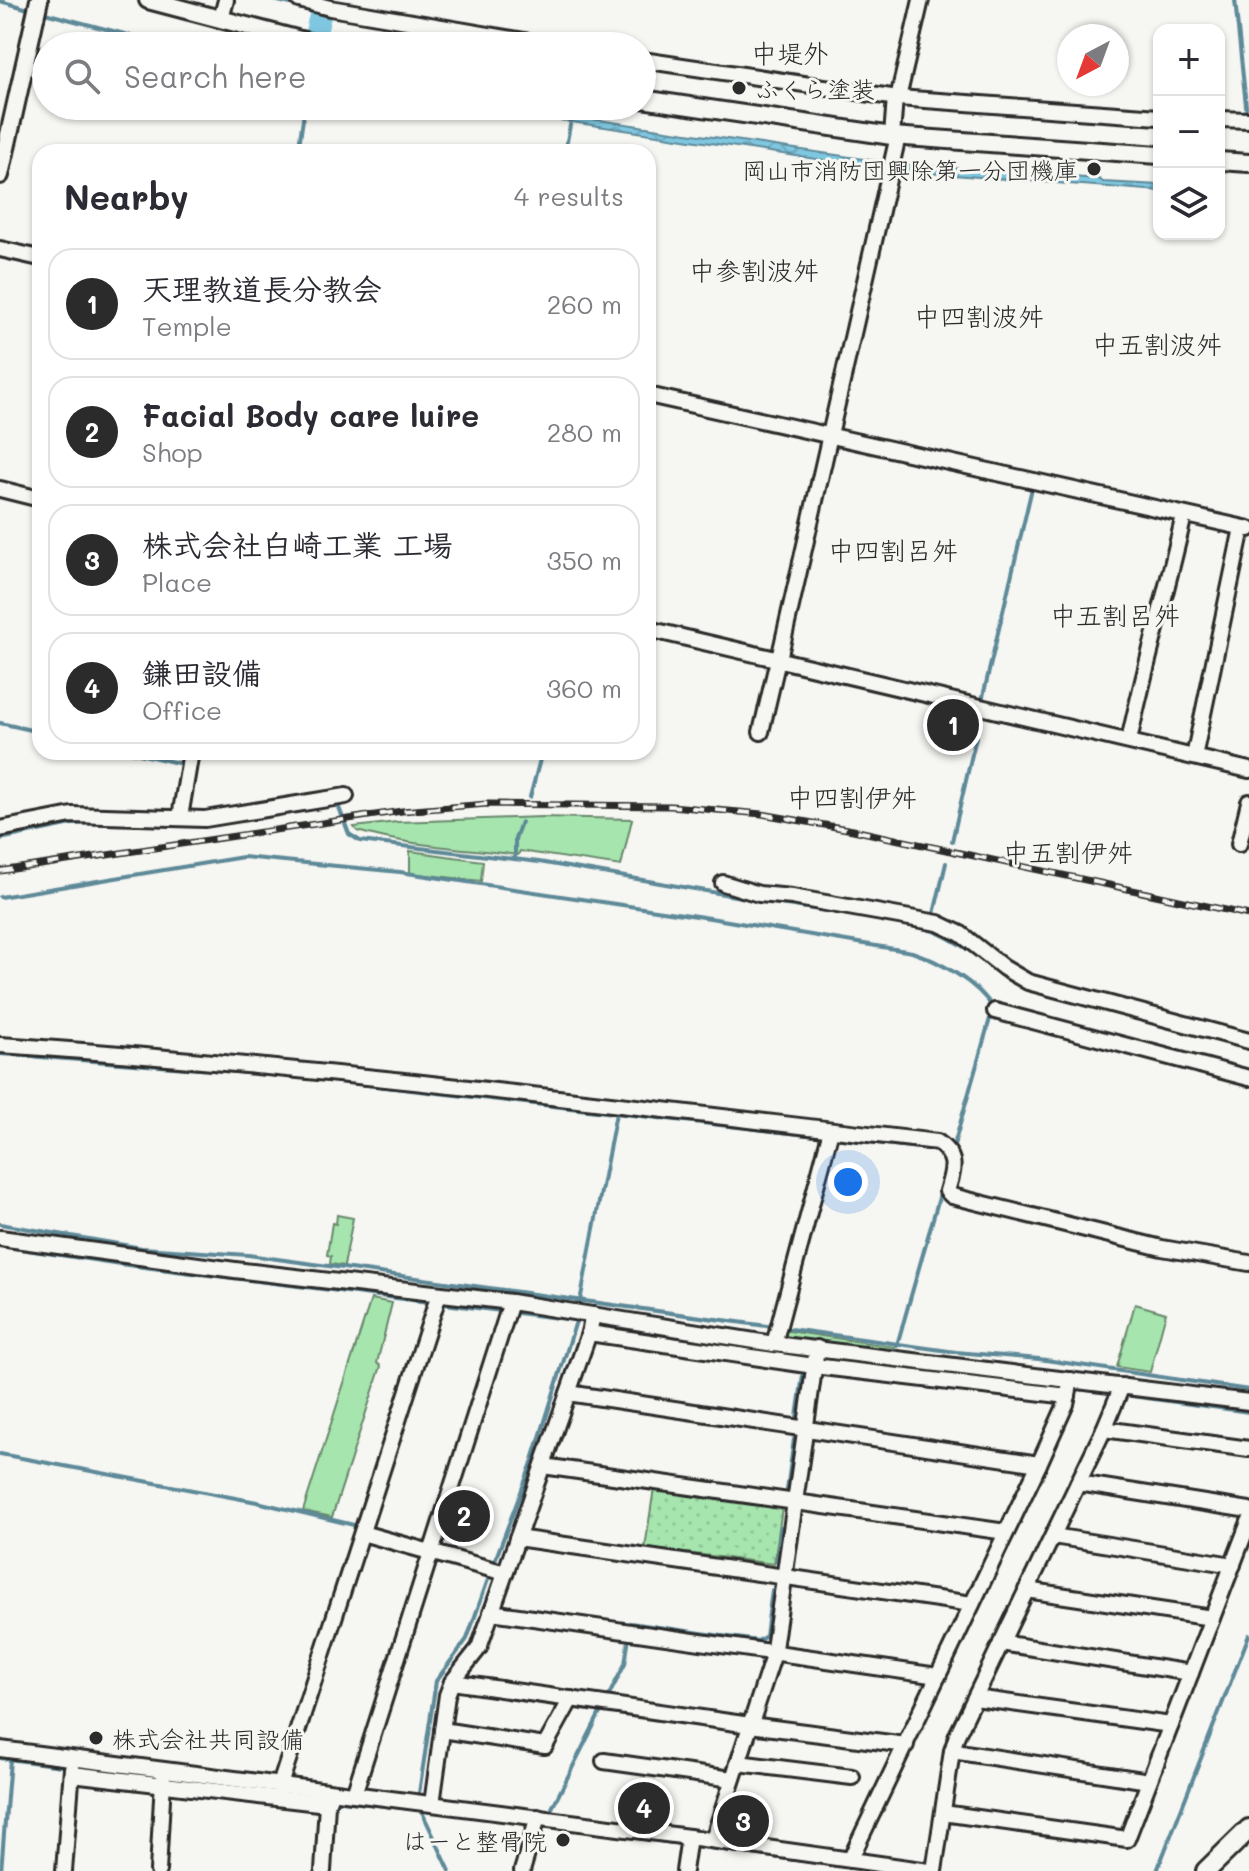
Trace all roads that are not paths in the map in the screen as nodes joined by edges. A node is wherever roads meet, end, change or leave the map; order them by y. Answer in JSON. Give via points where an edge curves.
{"nodes":[{"id":1,"x":148,"y":0,"type":"edge"},
{"id":2,"x":226,"y":0,"type":"edge"},
{"id":3,"x":299,"y":0,"type":"edge"},
{"id":4,"x":921,"y":0,"type":"edge"},
{"id":5,"x":37,"y":7,"type":"edge"},
{"id":6,"x":221,"y":19,"type":"junction"},
{"id":7,"x":270,"y":32,"type":"edge"},
{"id":8,"x":473,"y":32,"type":"edge"},
{"id":9,"x":656,"y":62,"type":"edge"},
{"id":10,"x":656,"y":101,"type":"edge"},
{"id":11,"x":896,"y":101,"type":"junction"},
{"id":12,"x":1153,"y":117,"type":"edge"},
{"id":13,"x":1225,"y":119,"type":"edge"},
{"id":14,"x":1249,"y":120,"type":"edge"},
{"id":15,"x":895,"y":136,"type":"junction"},
{"id":16,"x":1153,"y":155,"type":"edge"},
{"id":17,"x":1225,"y":161,"type":"edge"},
{"id":18,"x":1249,"y":163,"type":"edge"},
{"id":19,"x":0,"y":175,"type":"edge"},
{"id":20,"x":0,"y":249,"type":"edge"},
{"id":21,"x":32,"y":256,"type":"edge"},
{"id":22,"x":656,"y":397,"type":"edge"},
{"id":23,"x":829,"y":440,"type":"junction"},
{"id":24,"x":0,"y":489,"type":"edge"},
{"id":25,"x":32,"y":497,"type":"edge"},
{"id":26,"x":1183,"y":519,"type":"junction"},
{"id":27,"x":1243,"y":531,"type":"edge"},
{"id":28,"x":656,"y":631,"type":"edge"},
{"id":29,"x":778,"y":664,"type":"junction"},
{"id":30,"x":761,"y":732,"type":"dead end"},
{"id":31,"x":1129,"y":741,"type":"junction"},
{"id":32,"x":1194,"y":757,"type":"junction"},
{"id":33,"x":189,"y":760,"type":"edge"},
{"id":34,"x":1249,"y":770,"type":"edge"},
{"id":35,"x":346,"y":796,"type":"dead end"},
{"id":36,"x":1249,"y":802,"type":"edge"},
{"id":37,"x":175,"y":817,"type":"junction"},
{"id":38,"x":0,"y":829,"type":"edge"},
{"id":39,"x":1239,"y":844,"type":"dead end"},
{"id":40,"x":723,"y":883,"type":"dead end"},
{"id":41,"x":995,"y":1011,"type":"dead end"},
{"id":42,"x":1249,"y":1041,"type":"edge"},
{"id":43,"x":0,"y":1045,"type":"edge"},
{"id":44,"x":1249,"y":1078,"type":"edge"},
{"id":45,"x":829,"y":1136,"type":"junction"},
{"id":46,"x":0,"y":1238,"type":"edge"},
{"id":47,"x":1249,"y":1263,"type":"edge"},
{"id":48,"x":437,"y":1300,"type":"junction"},
{"id":49,"x":509,"y":1309,"type":"junction"},
{"id":50,"x":591,"y":1324,"type":"junction"},
{"id":51,"x":774,"y":1344,"type":"junction"},
{"id":52,"x":815,"y":1357,"type":"junction"},
{"id":53,"x":1069,"y":1388,"type":"junction"},
{"id":54,"x":1120,"y":1391,"type":"junction"},
{"id":55,"x":568,"y":1393,"type":"junction"},
{"id":56,"x":1249,"y":1402,"type":"edge"},
{"id":57,"x":805,"y":1428,"type":"junction"},
{"id":58,"x":1104,"y":1429,"type":"junction"},
{"id":59,"x":1249,"y":1449,"type":"edge"},
{"id":60,"x":1039,"y":1464,"type":"junction"},
{"id":61,"x":543,"y":1466,"type":"junction"},
{"id":62,"x":1078,"y":1483,"type":"junction"},
{"id":63,"x":795,"y":1503,"type":"junction"},
{"id":64,"x":1249,"y":1510,"type":"edge"},
{"id":65,"x":1249,"y":1522,"type":"edge"},
{"id":66,"x":363,"y":1529,"type":"junction"},
{"id":67,"x":1006,"y":1532,"type":"junction"},
{"id":68,"x":1053,"y":1536,"type":"junction"},
{"id":69,"x":517,"y":1538,"type":"junction"},
{"id":70,"x":432,"y":1547,"type":"junction"},
{"id":71,"x":1233,"y":1565,"type":"junction"},
{"id":72,"x":497,"y":1571,"type":"junction"},
{"id":73,"x":784,"y":1577,"type":"junction"},
{"id":74,"x":1026,"y":1590,"type":"junction"},
{"id":75,"x":972,"y":1604,"type":"junction"},
{"id":76,"x":491,"y":1612,"type":"junction"},
{"id":77,"x":1212,"y":1618,"type":"junction"},
{"id":78,"x":1001,"y":1643,"type":"junction"},
{"id":79,"x":774,"y":1651,"type":"junction"},
{"id":80,"x":1191,"y":1673,"type":"junction"},
{"id":81,"x":938,"y":1676,"type":"junction"},
{"id":82,"x":452,"y":1682,"type":"junction"},
{"id":83,"x":975,"y":1698,"type":"junction"},
{"id":84,"x":571,"y":1699,"type":"junction"},
{"id":85,"x":750,"y":1725,"type":"junction"},
{"id":86,"x":1171,"y":1725,"type":"junction"},
{"id":87,"x":442,"y":1730,"type":"junction"},
{"id":88,"x":906,"y":1745,"type":"junction"},
{"id":89,"x":0,"y":1749,"type":"edge"},
{"id":90,"x":952,"y":1751,"type":"junction"},
{"id":91,"x":604,"y":1761,"type":"dead end"},
{"id":92,"x":738,"y":1763,"type":"junction"},
{"id":93,"x":72,"y":1767,"type":"junction"},
{"id":94,"x":852,"y":1777,"type":"dead end"},
{"id":95,"x":163,"y":1779,"type":"junction"},
{"id":96,"x":732,"y":1779,"type":"junction"},
{"id":97,"x":1149,"y":1781,"type":"junction"},
{"id":98,"x":280,"y":1785,"type":"junction"},
{"id":99,"x":354,"y":1794,"type":"junction"},
{"id":100,"x":329,"y":1799,"type":"junction"},
{"id":101,"x":432,"y":1804,"type":"junction"},
{"id":102,"x":943,"y":1813,"type":"junction"},
{"id":103,"x":537,"y":1822,"type":"junction"},
{"id":104,"x":1249,"y":1829,"type":"edge"},
{"id":105,"x":713,"y":1840,"type":"junction"},
{"id":106,"x":688,"y":1843,"type":"junction"},
{"id":107,"x":844,"y":1865,"type":"edge"},
{"id":108,"x":64,"y":1871,"type":"edge"},
{"id":109,"x":158,"y":1871,"type":"edge"},
{"id":110,"x":323,"y":1871,"type":"edge"},
{"id":111,"x":522,"y":1871,"type":"edge"},
{"id":112,"x":684,"y":1871,"type":"edge"},
{"id":113,"x":931,"y":1871,"type":"edge"},
{"id":114,"x":1206,"y":1871,"type":"edge"}],
"edges":[{"from":1,"to":6,"type":"street"},
{"from":2,"to":6,"type":"street"},
{"from":3,"to":8,"type":"street"},
{"from":4,"to":11,"type":"street"},
{"from":5,"to":19,"type":"street"},
{"from":6,"to":7,"type":"street"},
{"from":9,"to":11,"type":"street"},
{"from":10,"to":15,"type":"street"},
{"from":11,"to":12,"type":"street"},
{"from":11,"to":15,"type":"street"},
{"from":13,"to":14,"type":"street"},
{"from":15,"to":16,"type":"street"},
{"from":15,"to":23,"type":"street"},
{"from":17,"to":18,"type":"street"},
{"from":20,"to":21,"type":"street"},
{"from":22,"to":23,"type":"street"},
{"from":23,"to":26,"type":"street"},
{"from":23,"to":29,"type":"street"},
{"from":24,"to":25,"type":"street"},
{"from":26,"to":27,"type":"street"},
{"from":26,"to":31,"type":"street"},
{"from":27,"to":32,"type":"street"},
{"from":28,"to":29,"type":"street"},
{"from":29,"to":30,"type":"street"},
{"from":29,"to":31,"type":"street"},
{"from":31,"to":32,"type":"street"},
{"from":32,"to":34,"type":"street"},
{"from":33,"to":37,"type":"street"},
{"from":35,"to":37,"type":"street","via":[[205,819]]},
{"from":36,"to":39,"type":"street"},
{"from":37,"to":38,"type":"street","via":[[72,815]]},
{"from":40,"to":42,"type":"street","via":[[759,894],[938,923],[1028,982]]},
{"from":41,"to":44,"type":"street"},
{"from":43,"to":45,"type":"street","via":[[543,1096]]},
{"from":45,"to":47,"type":"street","via":[[937,1142],[954,1167],[947,1191],[952,1196],[1162,1248]]},
{"from":45,"to":51,"type":"street"},
{"from":46,"to":48,"type":"street"},
{"from":48,"to":49,"type":"street"},
{"from":48,"to":66,"type":"street"},
{"from":49,"to":50,"type":"street"},
{"from":49,"to":70,"type":"street"},
{"from":50,"to":51,"type":"street"},
{"from":50,"to":52,"type":"street"},
{"from":50,"to":55,"type":"street"},
{"from":51,"to":52,"type":"street"},
{"from":52,"to":53,"type":"street"},
{"from":52,"to":57,"type":"street"},
{"from":53,"to":54,"type":"street"},
{"from":53,"to":60,"type":"street"},
{"from":54,"to":56,"type":"street"},
{"from":54,"to":58,"type":"street"},
{"from":55,"to":57,"type":"street"},
{"from":55,"to":61,"type":"street"},
{"from":57,"to":60,"type":"street"},
{"from":57,"to":63,"type":"street"},
{"from":58,"to":59,"type":"street"},
{"from":58,"to":62,"type":"street"},
{"from":60,"to":67,"type":"street"},
{"from":61,"to":63,"type":"street"},
{"from":61,"to":69,"type":"street"},
{"from":62,"to":64,"type":"street"},
{"from":62,"to":68,"type":"street"},
{"from":63,"to":67,"type":"street"},
{"from":63,"to":73,"type":"street"},
{"from":65,"to":71,"type":"street"},
{"from":66,"to":70,"type":"street"},
{"from":66,"to":98,"type":"street"},
{"from":67,"to":75,"type":"street"},
{"from":68,"to":71,"type":"street"},
{"from":68,"to":74,"type":"street"},
{"from":69,"to":72,"type":"street"},
{"from":69,"to":73,"type":"street"},
{"from":70,"to":72,"type":"street"},
{"from":70,"to":99,"type":"street"},
{"from":71,"to":77,"type":"street"},
{"from":72,"to":76,"type":"street"},
{"from":73,"to":75,"type":"street"},
{"from":73,"to":79,"type":"street"},
{"from":74,"to":77,"type":"street"},
{"from":74,"to":78,"type":"street"},
{"from":75,"to":81,"type":"street"},
{"from":76,"to":79,"type":"street"},
{"from":76,"to":82,"type":"street","via":[[479,1648]]},
{"from":77,"to":80,"type":"street"},
{"from":78,"to":80,"type":"street"},
{"from":78,"to":83,"type":"street"},
{"from":79,"to":81,"type":"street"},
{"from":79,"to":85,"type":"street"},
{"from":80,"to":86,"type":"street"},
{"from":81,"to":88,"type":"street"},
{"from":82,"to":84,"type":"street"},
{"from":82,"to":87,"type":"street"},
{"from":83,"to":86,"type":"street"},
{"from":83,"to":90,"type":"street"},
{"from":84,"to":85,"type":"street"},
{"from":84,"to":87,"type":"street","via":[[545,1746]]},
{"from":85,"to":88,"type":"street"},
{"from":85,"to":92,"type":"street"},
{"from":86,"to":97,"type":"street"},
{"from":87,"to":101,"type":"street"},
{"from":88,"to":107,"type":"street"},
{"from":89,"to":93,"type":"street"},
{"from":90,"to":97,"type":"street"},
{"from":90,"to":102,"type":"street"},
{"from":91,"to":96,"type":"street"},
{"from":92,"to":94,"type":"street"},
{"from":92,"to":96,"type":"street"},
{"from":93,"to":95,"type":"street"},
{"from":93,"to":108,"type":"street"},
{"from":95,"to":98,"type":"street"},
{"from":95,"to":100,"type":"street"},
{"from":95,"to":109,"type":"street"},
{"from":96,"to":105,"type":"street"},
{"from":97,"to":102,"type":"street","via":[[1127,1839]]},
{"from":98,"to":100,"type":"street"},
{"from":99,"to":100,"type":"street"},
{"from":99,"to":101,"type":"street"},
{"from":100,"to":110,"type":"street"},
{"from":101,"to":103,"type":"street"},
{"from":102,"to":113,"type":"street"},
{"from":103,"to":106,"type":"street"},
{"from":103,"to":111,"type":"street"},
{"from":104,"to":114,"type":"main road"},
{"from":105,"to":106,"type":"street"},
{"from":105,"to":107,"type":"street"},
{"from":106,"to":112,"type":"street"},
{"from":107,"to":113,"type":"street"}]}
